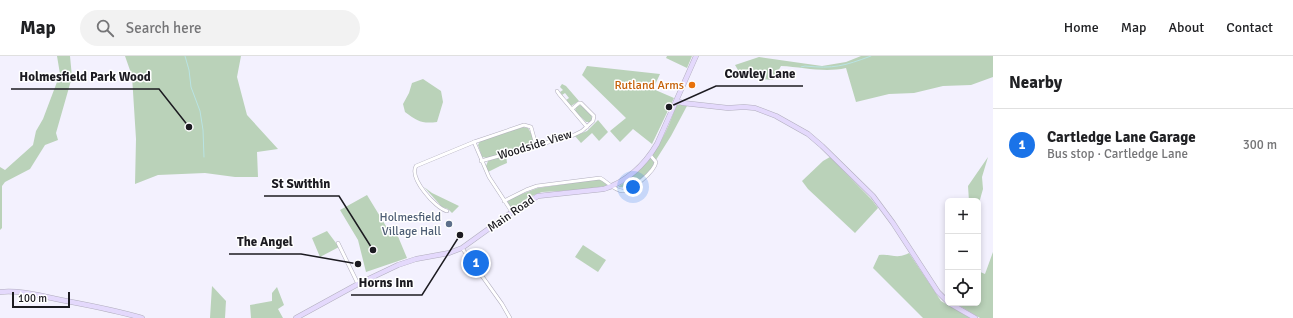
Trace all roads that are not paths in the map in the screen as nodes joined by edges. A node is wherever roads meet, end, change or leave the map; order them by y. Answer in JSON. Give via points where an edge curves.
{"nodes":[{"id":1,"x":696,"y":56,"type":"edge"},
{"id":2,"x":557,"y":91,"type":"dead end"},
{"id":3,"x":677,"y":101,"type":"junction"},
{"id":4,"x":572,"y":109,"type":"junction"},
{"id":5,"x":587,"y":126,"type":"junction"},
{"id":6,"x":474,"y":142,"type":"junction"},
{"id":7,"x":536,"y":145,"type":"junction"},
{"id":8,"x":650,"y":155,"type":"junction"},
{"id":9,"x":481,"y":161,"type":"junction"},
{"id":10,"x":613,"y":186,"type":"junction"},
{"id":11,"x":504,"y":201,"type":"junction"},
{"id":12,"x":447,"y":211,"type":"dead end"},
{"id":13,"x":512,"y":212,"type":"junction"},
{"id":14,"x":338,"y":243,"type":"dead end"},
{"id":15,"x":462,"y":248,"type":"junction"},
{"id":16,"x":358,"y":284,"type":"junction"},
{"id":17,"x":0,"y":292,"type":"edge"},
{"id":18,"x":945,"y":299,"type":"edge"},
{"id":19,"x":954,"y":306,"type":"edge"},
{"id":20,"x":142,"y":318,"type":"edge"},
{"id":21,"x":296,"y":318,"type":"edge"},
{"id":22,"x":510,"y":318,"type":"edge"},
{"id":23,"x":975,"y":318,"type":"edge"}],
"edges":[{"from":1,"to":3,"type":"main road","name":"Main Road"},
{"from":2,"to":4,"type":"street","name":"Woodside View"},
{"from":3,"to":8,"type":"main road","name":"Main Road"},
{"from":3,"to":18,"type":"main road","via":[[728,108],[755,108],[776,116],[808,134],[873,196]]},
{"from":4,"to":5,"type":"street","name":"Woodside View"},
{"from":4,"to":5,"type":"street","name":"Woodside View","via":[[581,103],[592,113],[594,118]]},
{"from":5,"to":7,"type":"street","name":"Woodside View","via":[[574,134]]},
{"from":6,"to":7,"type":"street","via":[[527,125],[531,127]]},
{"from":6,"to":9,"type":"street"},
{"from":6,"to":12,"type":"street","via":[[414,168],[415,175],[425,192],[437,206]]},
{"from":7,"to":9,"type":"street","name":"Woodside View"},
{"from":8,"to":10,"type":"main road","name":"Main Road","via":[[638,170]]},
{"from":8,"to":10,"type":"street","name":"Main Road","via":[[656,165],[645,177],[625,191]]},
{"from":9,"to":11,"type":"street"},
{"from":10,"to":11,"type":"street","via":[[600,178],[553,183],[526,190]]},
{"from":10,"to":13,"type":"main road","name":"Main Road","via":[[538,196]]},
{"from":11,"to":13,"type":"street"},
{"from":13,"to":15,"type":"main road","name":"Main Road"},
{"from":14,"to":16,"type":"street"},
{"from":15,"to":16,"type":"main road","name":"Main Road","via":[[406,262]]},
{"from":15,"to":22,"type":"street"},
{"from":16,"to":21,"type":"main road","name":"Main Road"},
{"from":17,"to":20,"type":"main road","via":[[34,294]]},
{"from":19,"to":23,"type":"main road"}]}
